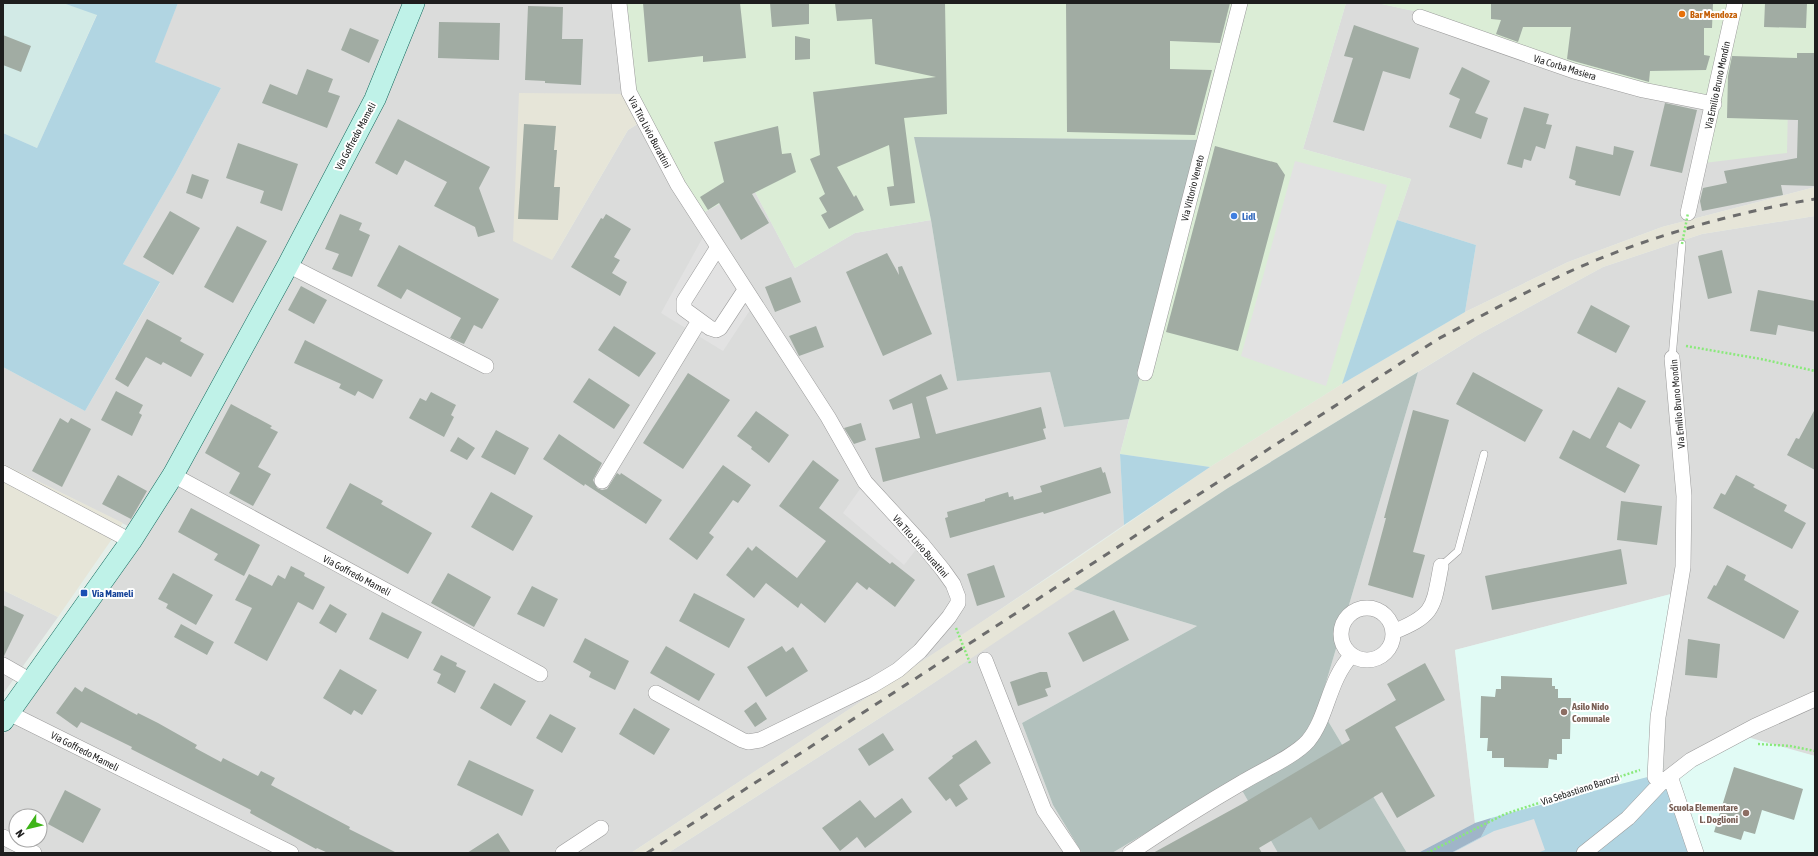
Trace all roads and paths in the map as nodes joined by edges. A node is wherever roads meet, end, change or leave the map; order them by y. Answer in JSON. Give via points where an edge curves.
{"nodes":[{"id":1,"x":414,"y":3,"type":"edge"},
{"id":2,"x":619,"y":3,"type":"edge"},
{"id":3,"x":1240,"y":3,"type":"edge"},
{"id":4,"x":1735,"y":3,"type":"edge"},
{"id":5,"x":1420,"y":16,"type":"dead end"},
{"id":6,"x":1714,"y":104,"type":"junction"},
{"id":7,"x":1688,"y":213,"type":"joint"},
{"id":8,"x":1682,"y":244,"type":"joint"},
{"id":9,"x":718,"y":247,"type":"junction"},
{"id":10,"x":288,"y":265,"type":"junction"},
{"id":11,"x":745,"y":290,"type":"junction"},
{"id":12,"x":699,"y":321,"type":"junction"},
{"id":13,"x":1673,"y":351,"type":"junction"},
{"id":14,"x":486,"y":366,"type":"dead end"},
{"id":15,"x":1815,"y":371,"type":"edge"},
{"id":16,"x":1145,"y":373,"type":"dead end"},
{"id":17,"x":1484,"y":454,"type":"dead end"},
{"id":18,"x":3,"y":473,"type":"edge"},
{"id":19,"x":173,"y":475,"type":"junction"},
{"id":20,"x":602,"y":481,"type":"dead end"},
{"id":21,"x":131,"y":541,"type":"junction"},
{"id":22,"x":1442,"y":566,"type":"joint"},
{"id":23,"x":956,"y":628,"type":"dead end"},
{"id":24,"x":1393,"y":632,"type":"junction"},
{"id":25,"x":1352,"y":655,"type":"junction"},
{"id":26,"x":985,"y":660,"type":"dead end"},
{"id":27,"x":970,"y":663,"type":"dead end"},
{"id":28,"x":3,"y":665,"type":"edge"},
{"id":29,"x":540,"y":674,"type":"dead end"},
{"id":30,"x":31,"y":681,"type":"junction"},
{"id":31,"x":656,"y":693,"type":"dead end"},
{"id":32,"x":1815,"y":699,"type":"edge"},
{"id":33,"x":6,"y":717,"type":"edge"},
{"id":34,"x":1752,"y":744,"type":"dead end"},
{"id":35,"x":1815,"y":751,"type":"edge"},
{"id":36,"x":1656,"y":762,"type":"junction"},
{"id":37,"x":1665,"y":780,"type":"junction"},
{"id":38,"x":601,"y":828,"type":"dead end"},
{"id":39,"x":3,"y":837,"type":"edge"},
{"id":40,"x":34,"y":853,"type":"edge"},
{"id":41,"x":290,"y":853,"type":"edge"},
{"id":42,"x":563,"y":853,"type":"edge"},
{"id":43,"x":1073,"y":853,"type":"edge"},
{"id":44,"x":1130,"y":853,"type":"edge"},
{"id":45,"x":1427,"y":853,"type":"edge"},
{"id":46,"x":1584,"y":853,"type":"edge"},
{"id":47,"x":1696,"y":853,"type":"edge"}],
"edges":[{"from":1,"to":10,"type":"street","name":"Via Goffredo Mameli","via":[[375,99]]},
{"from":2,"to":9,"type":"street","name":"Via Tito Livio Burattini","via":[[629,92],[678,185]]},
{"from":3,"to":16,"type":"street","name":"Via Vittorio Veneto"},
{"from":4,"to":6,"type":"street","name":"Via Emilio Bruno Mondin"},
{"from":5,"to":6,"type":"street","name":"Via Corba Masiera","via":[[1574,71],[1644,90]]},
{"from":6,"to":7,"type":"street","name":"Via Emilio Bruno Mondin"},
{"from":7,"to":8,"type":"path","bridge":true},
{"from":8,"to":13,"type":"lane","name":"Via Emilio Bruno Mondin"},
{"from":9,"to":11,"type":"street","name":"Via Tito Livio Burattini"},
{"from":9,"to":12,"type":"street","via":[[683,303],[686,311]]},
{"from":10,"to":14,"type":"street"},
{"from":10,"to":19,"type":"street","name":"Via Goffredo Mameli"},
{"from":11,"to":12,"type":"street","via":[[718,329],[712,330]]},
{"from":11,"to":31,"type":"street","name":"Via Tito Livio Burattini","via":[[828,417],[865,482],[921,542],[943,570],[957,590],[958,603],[920,651],[898,670],[873,685],[760,740],[742,740]]},
{"from":12,"to":20,"type":"street"},
{"from":13,"to":15,"type":"path","via":[[1761,359]]},
{"from":13,"to":36,"type":"street","name":"Via Emilio Bruno Mondin","via":[[1684,496],[1683,567],[1658,717]]},
{"from":17,"to":22,"type":"lane","via":[[1458,551]]},
{"from":18,"to":21,"type":"street"},
{"from":19,"to":21,"type":"street","name":"Via Goffredo Mameli"},
{"from":19,"to":29,"type":"street","name":"Via Goffredo Mameli"},
{"from":21,"to":30,"type":"street","name":"Via Goffredo Mameli"},
{"from":22,"to":24,"type":"street","via":[[1436,597],[1431,608],[1423,618]]},
{"from":23,"to":27,"type":"path","bridge":true},
{"from":24,"to":25,"type":"street","via":[[1393,640],[1384,654],[1368,660]]},
{"from":24,"to":25,"type":"street","via":[[1391,623],[1380,611],[1371,608],[1354,611],[1346,620],[1341,632],[1346,648]]},
{"from":25,"to":44,"type":"street","via":[[1338,674],[1319,721],[1307,742]]},
{"from":26,"to":43,"type":"street","via":[[1044,810]]},
{"from":28,"to":30,"type":"street"},
{"from":30,"to":33,"type":"street","name":"Via Goffredo Mameli"},
{"from":32,"to":37,"type":"street","via":[[1755,726],[1690,760]]},
{"from":33,"to":41,"type":"street","name":"Via Goffredo Mameli"},
{"from":34,"to":35,"type":"path","via":[[1790,746]]},
{"from":36,"to":37,"type":"street","name":"Via Emilio Bruno Mondin","via":[[1655,777]]},
{"from":36,"to":45,"type":"path","name":"Via Sebastiano Barozzi","via":[[1640,770],[1505,814]]},
{"from":37,"to":46,"type":"street","via":[[1628,818]]},
{"from":37,"to":47,"type":"street","name":"Via Emilio Bruno Mondin"},
{"from":38,"to":42,"type":"street"},
{"from":39,"to":40,"type":"street"}]}
